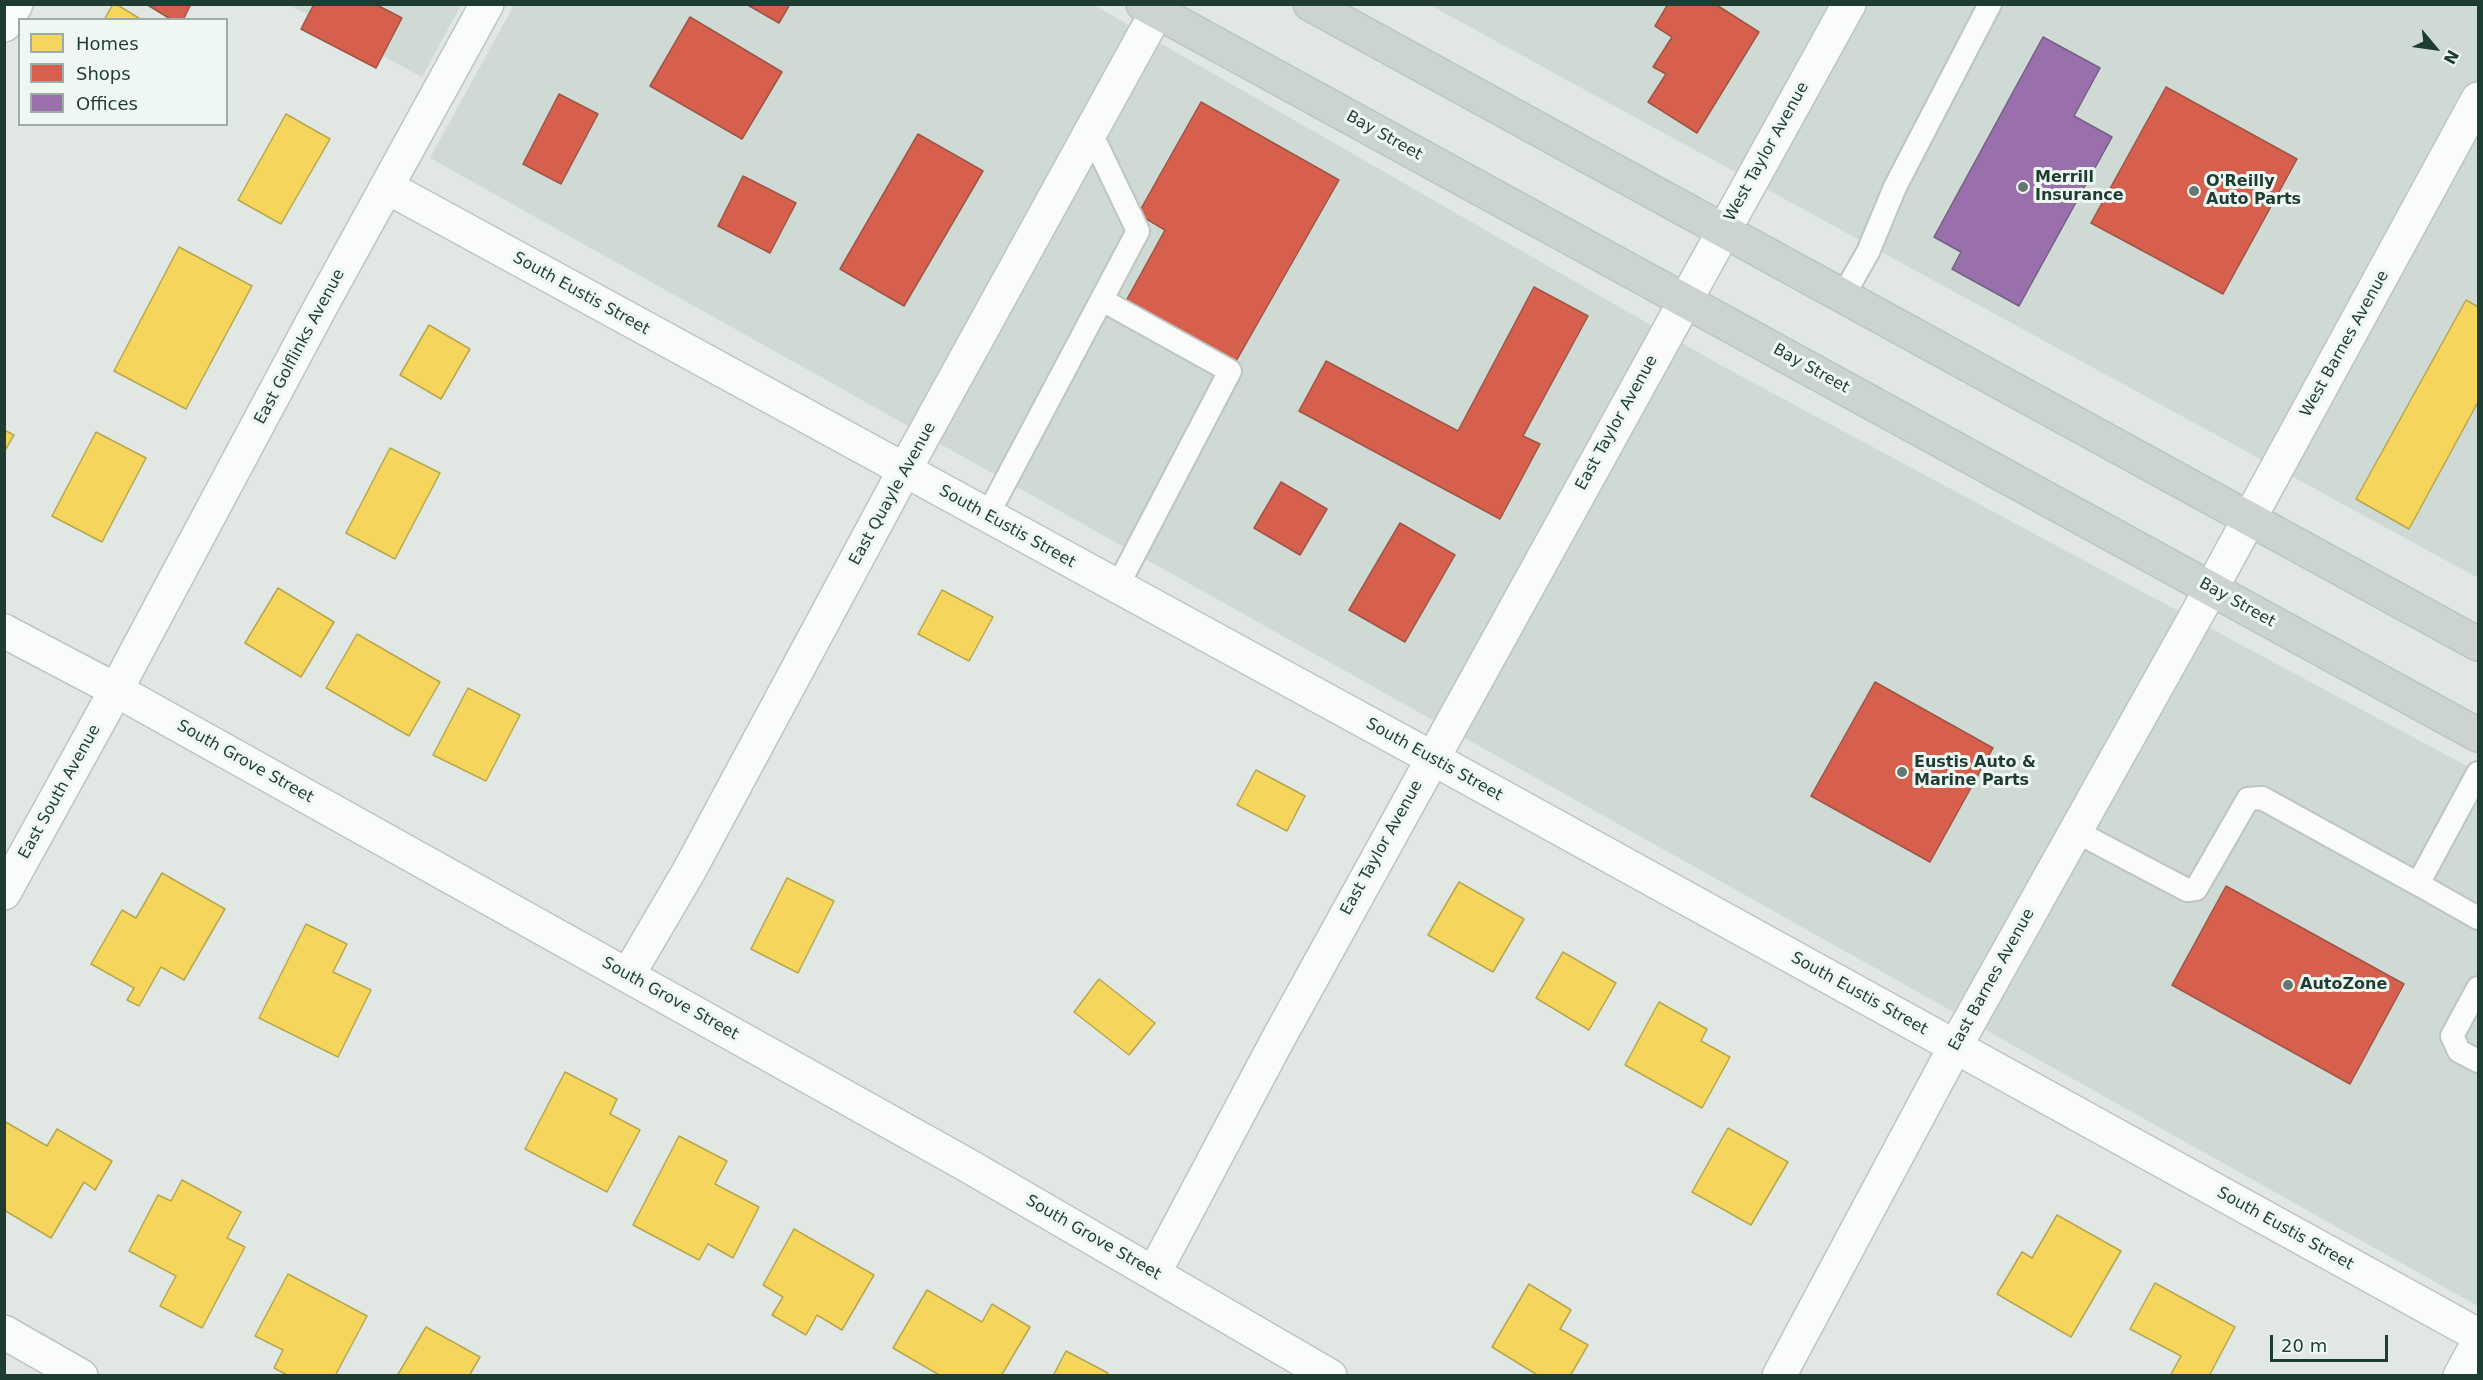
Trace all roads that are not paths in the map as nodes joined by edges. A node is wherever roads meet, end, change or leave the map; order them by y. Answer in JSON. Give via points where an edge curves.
{"nodes":[{"id":1,"x":16,"y":4,"type":"edge"},
{"id":2,"x":488,"y":4,"type":"edge"},
{"id":3,"x":1310,"y":4,"type":"edge"},
{"id":4,"x":1849,"y":4,"type":"edge"},
{"id":5,"x":1990,"y":4,"type":"edge"},
{"id":6,"x":1153,"y":7,"type":"edge"},
{"id":7,"x":4,"y":25,"type":"edge"},
{"id":8,"x":2478,"y":99,"type":"edge"},
{"id":9,"x":1091,"y":133,"type":"junction"},
{"id":10,"x":387,"y":187,"type":"junction"},
{"id":11,"x":1723,"y":231,"type":"junction"},
{"id":12,"x":1843,"y":296,"type":"junction"},
{"id":13,"x":1102,"y":300,"type":"junction"},
{"id":14,"x":1685,"y":300,"type":"junction"},
{"id":15,"x":904,"y":471,"type":"junction"},
{"id":16,"x":987,"y":516,"type":"junction"},
{"id":17,"x":2249,"y":519,"type":"junction"},
{"id":18,"x":1117,"y":587,"type":"junction"},
{"id":19,"x":2211,"y":589,"type":"junction"},
{"id":20,"x":4,"y":631,"type":"edge"},
{"id":21,"x":2478,"y":644,"type":"edge"},
{"id":22,"x":116,"y":690,"type":"junction"},
{"id":23,"x":2478,"y":735,"type":"edge"},
{"id":24,"x":1432,"y":758,"type":"junction"},
{"id":25,"x":2478,"y":773,"type":"edge"},
{"id":26,"x":2075,"y":831,"type":"junction"},
{"id":27,"x":2418,"y":884,"type":"junction"},
{"id":28,"x":4,"y":893,"type":"edge"},
{"id":29,"x":2478,"y":918,"type":"edge"},
{"id":30,"x":628,"y":975,"type":"junction"},
{"id":31,"x":2478,"y":988,"type":"edge"},
{"id":32,"x":1955,"y":1047,"type":"junction"},
{"id":33,"x":2478,"y":1061,"type":"edge"},
{"id":34,"x":1154,"y":1273,"type":"junction"},
{"id":35,"x":4,"y":1332,"type":"edge"},
{"id":36,"x":2478,"y":1335,"type":"edge"},
{"id":37,"x":2478,"y":1343,"type":"edge"},
{"id":38,"x":81,"y":1376,"type":"edge"},
{"id":39,"x":1330,"y":1376,"type":"edge"},
{"id":40,"x":1779,"y":1376,"type":"edge"},
{"id":41,"x":2460,"y":1376,"type":"edge"}],
"edges":[{"from":1,"to":7,"type":"street"},
{"from":2,"to":10,"type":"street","name":"East Golflinks Avenue"},
{"from":3,"to":11,"type":"main road"},
{"from":4,"to":11,"type":"street","name":"West Taylor Avenue"},
{"from":5,"to":12,"type":"lane"},
{"from":6,"to":9,"type":"street","name":"East Quayle Avenue"},
{"from":6,"to":14,"type":"main road","name":"Bay Street"},
{"from":8,"to":17,"type":"street","name":"West Barnes Avenue"},
{"from":9,"to":13,"type":"lane","via":[[1138,231]]},
{"from":9,"to":15,"type":"street","name":"East Quayle Avenue"},
{"from":10,"to":15,"type":"street","name":"South Eustis Street"},
{"from":10,"to":22,"type":"street","name":"East Golflinks Avenue"},
{"from":11,"to":12,"type":"main road"},
{"from":11,"to":14,"type":"street","name":"West Taylor Avenue"},
{"from":12,"to":17,"type":"main road"},
{"from":13,"to":16,"type":"lane"},
{"from":13,"to":18,"type":"lane","via":[[1230,371]]},
{"from":14,"to":19,"type":"main road","name":"Bay Street"},
{"from":14,"to":24,"type":"street","name":"East Taylor Avenue"},
{"from":15,"to":16,"type":"street","name":"South Eustis Street"},
{"from":15,"to":30,"type":"street","name":"East Quayle Avenue","via":[[689,871]]},
{"from":16,"to":18,"type":"street","name":"South Eustis Street"},
{"from":17,"to":19,"type":"street","name":"West Barnes Avenue"},
{"from":17,"to":21,"type":"main road"},
{"from":18,"to":24,"type":"street","name":"South Eustis Street"},
{"from":19,"to":23,"type":"main road","name":"Bay Street"},
{"from":19,"to":26,"type":"street","name":"East Barnes Avenue"},
{"from":20,"to":22,"type":"street","name":"South Grove Street"},
{"from":22,"to":28,"type":"street","name":"East South Avenue"},
{"from":22,"to":30,"type":"street","name":"South Grove Street"},
{"from":24,"to":32,"type":"street","name":"South Eustis Street"},
{"from":24,"to":34,"type":"street","name":"East Taylor Avenue"},
{"from":25,"to":27,"type":"lane"},
{"from":26,"to":27,"type":"lane","via":[[2187,890],[2196,889],[2248,798],[2262,798]]},
{"from":26,"to":32,"type":"street","name":"East Barnes Avenue"},
{"from":27,"to":29,"type":"lane"},
{"from":30,"to":34,"type":"street","name":"South Grove Street"},
{"from":31,"to":33,"type":"lane","via":[[2452,1036],[2459,1051]]},
{"from":32,"to":36,"type":"street","name":"South Eustis Street"},
{"from":32,"to":40,"type":"street","name":"East Barnes Avenue"},
{"from":34,"to":39,"type":"street","name":"South Grove Street"},
{"from":35,"to":38,"type":"street"},
{"from":37,"to":41,"type":"street"}]}
